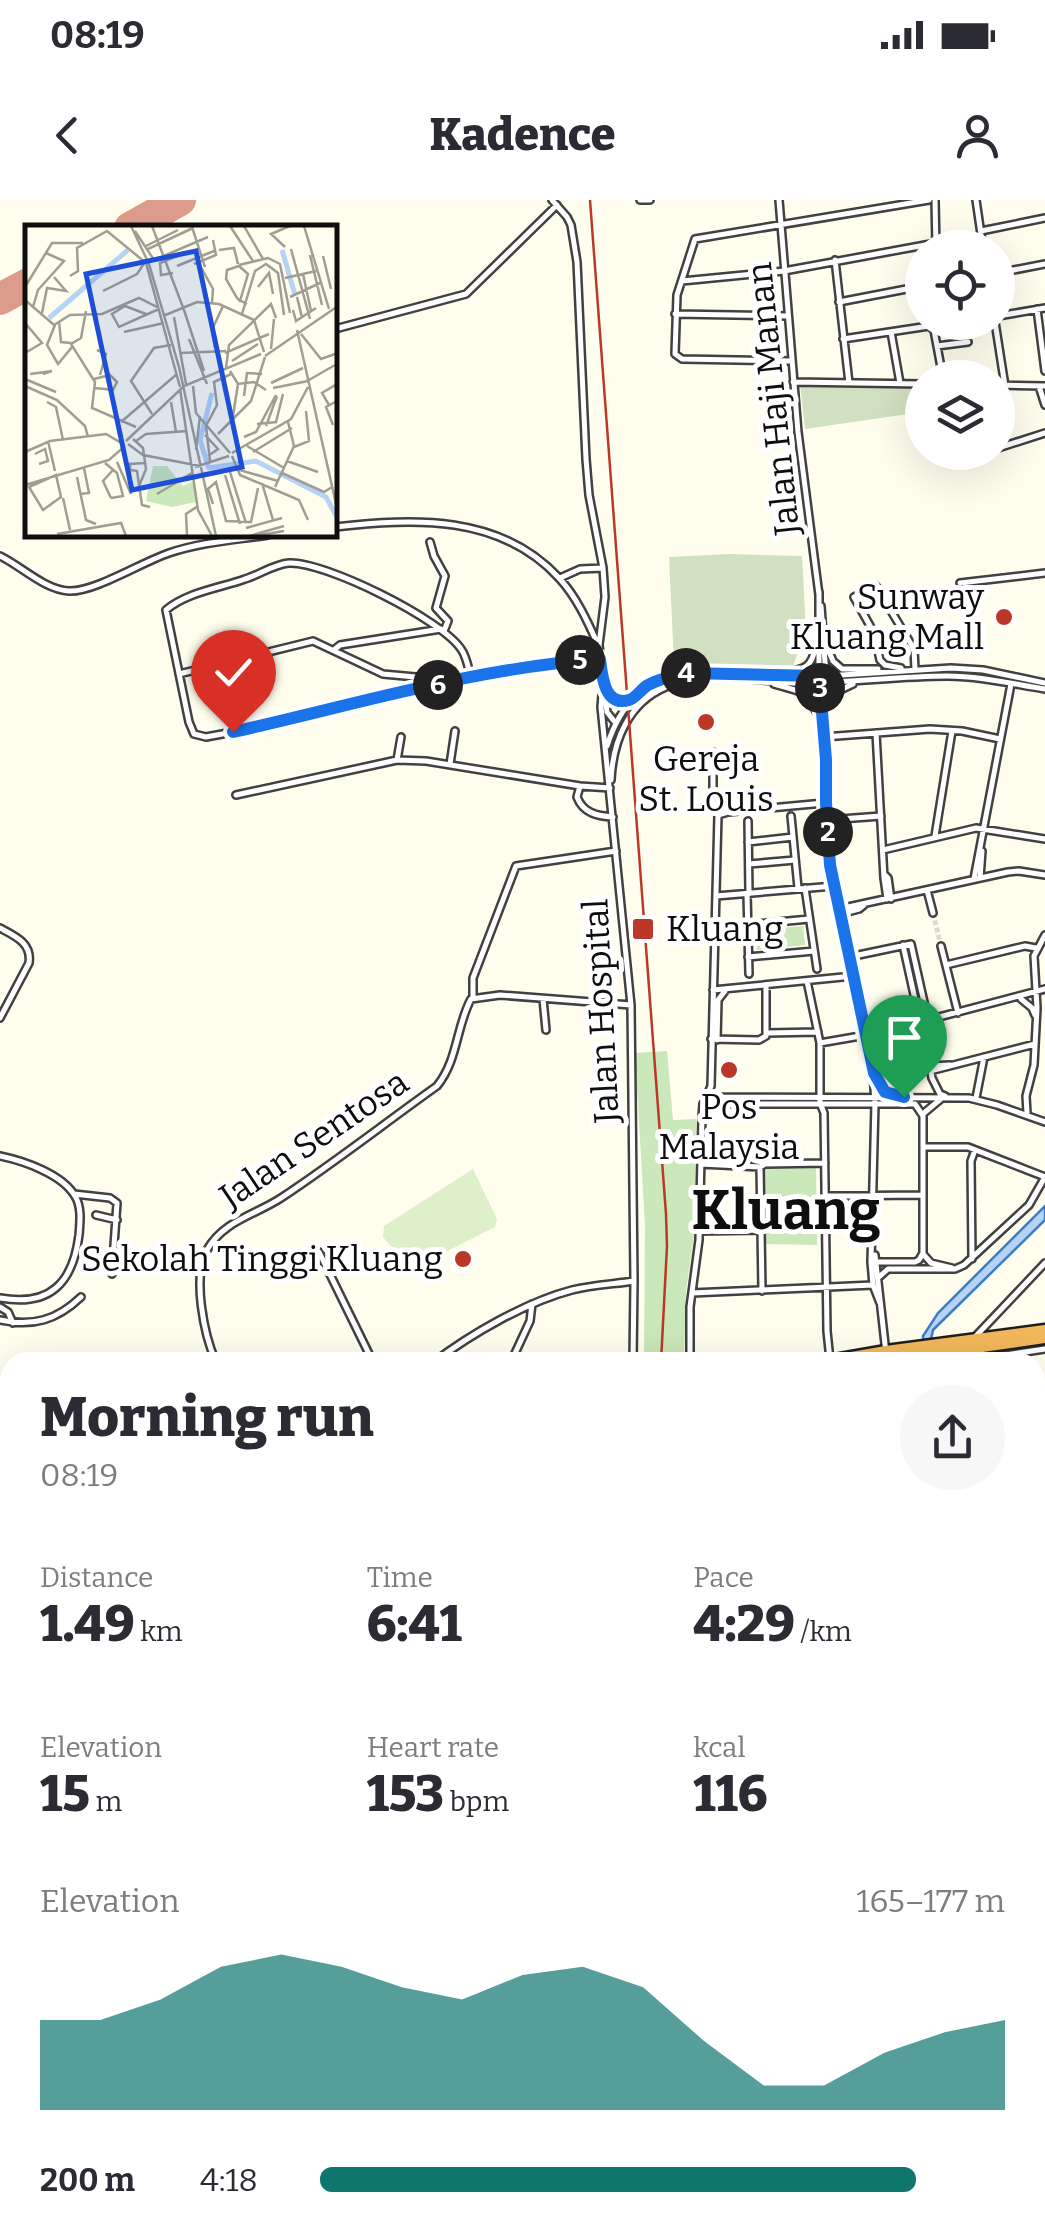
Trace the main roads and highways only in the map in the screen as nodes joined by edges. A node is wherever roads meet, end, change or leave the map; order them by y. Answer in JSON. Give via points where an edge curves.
{"nodes":[{"id":1,"x":1045,"y":1330,"type":"edge"},
{"id":2,"x":1045,"y":1338,"type":"edge"},
{"id":3,"x":916,"y":1352,"type":"edge"},
{"id":4,"x":977,"y":1352,"type":"edge"}],
"edges":[{"from":1,"to":4,"type":"highway"},
{"from":2,"to":4,"type":"highway"},
{"from":3,"to":4,"type":"highway"}]}
